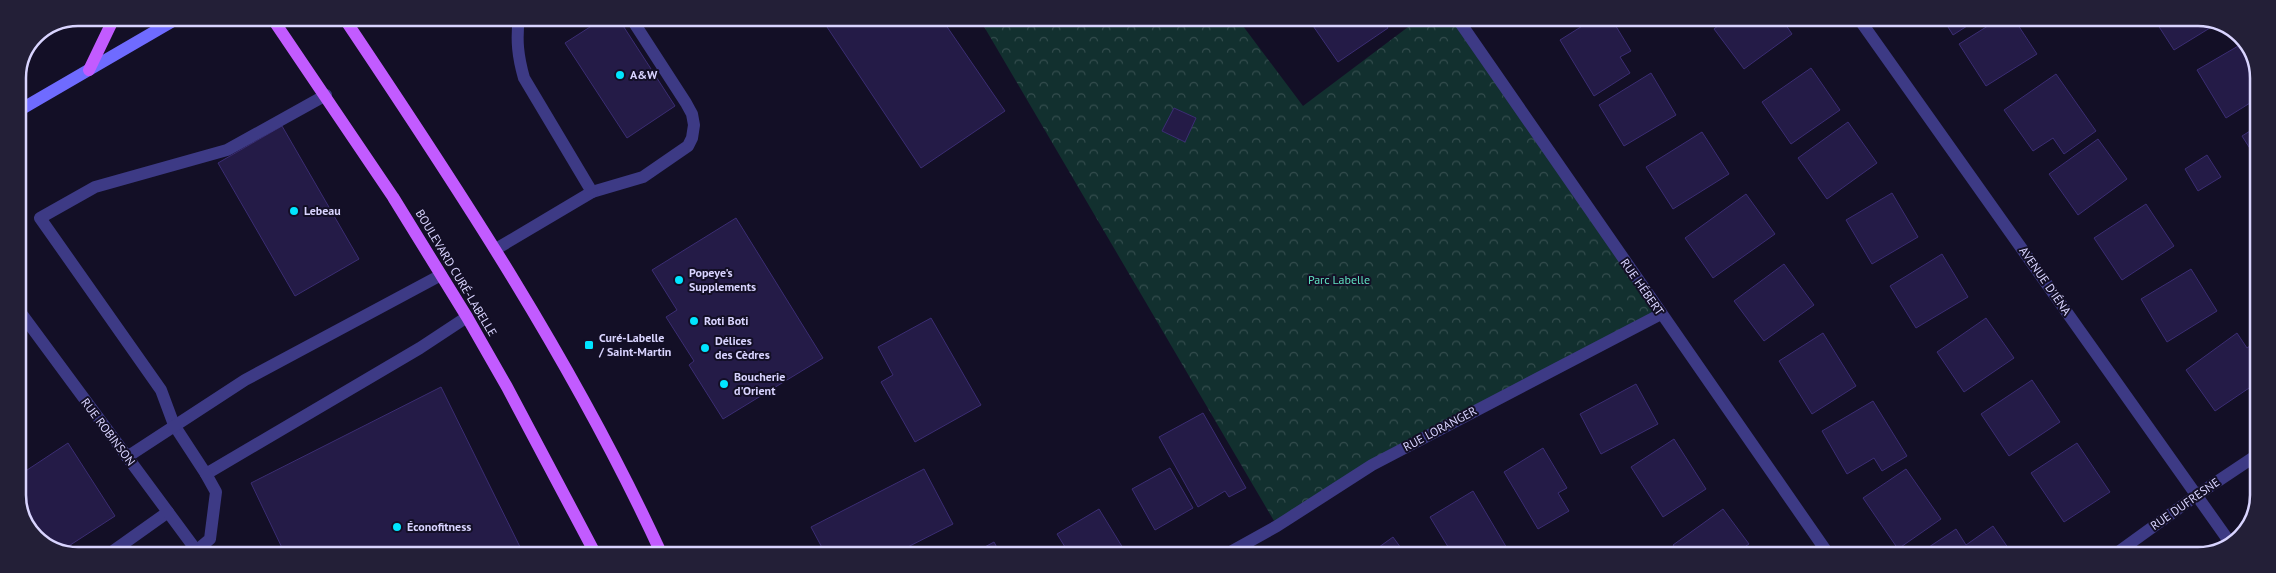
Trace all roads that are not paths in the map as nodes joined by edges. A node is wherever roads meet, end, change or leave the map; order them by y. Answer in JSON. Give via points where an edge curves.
{"nodes":[{"id":1,"x":110,"y":26,"type":"edge"},
{"id":2,"x":164,"y":26,"type":"edge"},
{"id":3,"x":278,"y":26,"type":"edge"},
{"id":4,"x":349,"y":26,"type":"edge"},
{"id":5,"x":518,"y":26,"type":"edge"},
{"id":6,"x":636,"y":26,"type":"edge"},
{"id":7,"x":1463,"y":26,"type":"edge"},
{"id":8,"x":1865,"y":26,"type":"edge"},
{"id":9,"x":89,"y":70,"type":"junction"},
{"id":10,"x":326,"y":95,"type":"junction"},
{"id":11,"x":26,"y":106,"type":"edge"},
{"id":12,"x":592,"y":192,"type":"junction"},
{"id":13,"x":496,"y":250,"type":"junction"},
{"id":14,"x":441,"y":275,"type":"junction"},
{"id":15,"x":1661,"y":314,"type":"junction"},
{"id":16,"x":467,"y":317,"type":"junction"},
{"id":17,"x":26,"y":321,"type":"edge"},
{"id":18,"x":174,"y":425,"type":"junction"},
{"id":19,"x":127,"y":458,"type":"junction"},
{"id":20,"x":2250,"y":460,"type":"edge"},
{"id":21,"x":206,"y":474,"type":"junction"},
{"id":22,"x":2197,"y":495,"type":"junction"},
{"id":23,"x":168,"y":512,"type":"junction"},
{"id":24,"x":2227,"y":538,"type":"edge"},
{"id":25,"x":119,"y":547,"type":"edge"},
{"id":26,"x":193,"y":547,"type":"edge"},
{"id":27,"x":202,"y":547,"type":"edge"},
{"id":28,"x":592,"y":547,"type":"edge"},
{"id":29,"x":658,"y":547,"type":"edge"},
{"id":30,"x":1239,"y":547,"type":"edge"},
{"id":31,"x":1823,"y":547,"type":"edge"},
{"id":32,"x":2126,"y":547,"type":"edge"}],
"edges":[{"from":1,"to":9,"type":"main road"},
{"from":2,"to":9,"type":"main road"},
{"from":3,"to":10,"type":"main road","name":"BOULEVARD CURÉ-LABELLE"},
{"from":4,"to":13,"type":"main road"},
{"from":5,"to":12,"type":"street","via":[[518,57],[524,78]]},
{"from":6,"to":12,"type":"street","via":[[692,114],[692,138],[682,152],[643,177]]},
{"from":7,"to":15,"type":"street","name":"RUE HÉBERT"},
{"from":8,"to":22,"type":"street","name":"AVENUE D'IÉNA"},
{"from":9,"to":11,"type":"main road"},
{"from":10,"to":14,"type":"main road","name":"BOULEVARD CURÉ-LABELLE"},
{"from":10,"to":18,"type":"street","via":[[227,150],[95,186],[40,218],[161,390]]},
{"from":12,"to":13,"type":"street"},
{"from":13,"to":29,"type":"main road","via":[[575,384]]},
{"from":14,"to":16,"type":"main road","name":"BOULEVARD CURÉ-LABELLE"},
{"from":14,"to":18,"type":"street","via":[[245,380]]},
{"from":15,"to":30,"type":"street","name":"RUE LORANGER","via":[[1372,465]]},
{"from":15,"to":31,"type":"street","name":"RUE HÉBERT"},
{"from":16,"to":21,"type":"street"},
{"from":16,"to":28,"type":"main road","name":"BOULEVARD CURÉ-LABELLE"},
{"from":17,"to":19,"type":"street","name":"RUE ROBINSON"},
{"from":18,"to":19,"type":"street"},
{"from":18,"to":21,"type":"street"},
{"from":19,"to":23,"type":"street","name":"RUE ROBINSON"},
{"from":20,"to":22,"type":"street","name":"RUE DUFRESNE"},
{"from":21,"to":27,"type":"street","via":[[216,492],[210,539]]},
{"from":22,"to":24,"type":"street","name":"AVENUE D'IÉNA"},
{"from":22,"to":32,"type":"street","name":"RUE DUFRESNE"},
{"from":23,"to":25,"type":"street"},
{"from":23,"to":26,"type":"street","name":"RUE ROBINSON"}]}
